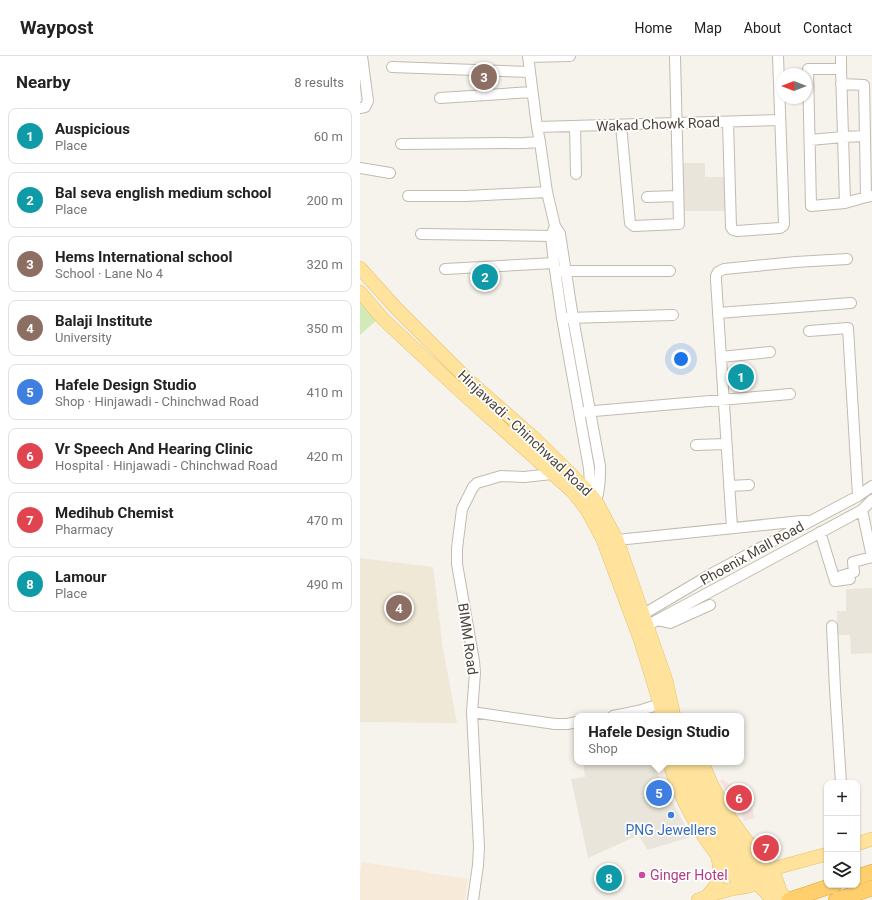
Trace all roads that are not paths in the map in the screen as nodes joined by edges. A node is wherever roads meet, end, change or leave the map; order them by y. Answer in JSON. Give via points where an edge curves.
{"nodes":[{"id":1,"x":362,"y":56,"type":"edge"},
{"id":2,"x":570,"y":56,"type":"edge"},
{"id":3,"x":674,"y":56,"type":"edge"},
{"id":4,"x":778,"y":56,"type":"edge"},
{"id":5,"x":841,"y":56,"type":"edge"},
{"id":6,"x":528,"y":57,"type":"edge"},
{"id":7,"x":392,"y":67,"type":"dead end"},
{"id":8,"x":841,"y":69,"type":"junction"},
{"id":9,"x":529,"y":72,"type":"junction"},
{"id":10,"x":842,"y":84,"type":"junction"},
{"id":11,"x":532,"y":92,"type":"junction"},
{"id":12,"x":440,"y":98,"type":"dead end"},
{"id":13,"x":360,"y":108,"type":"edge"},
{"id":14,"x":780,"y":120,"type":"junction"},
{"id":15,"x":728,"y":122,"type":"junction"},
{"id":16,"x":676,"y":123,"type":"junction"},
{"id":17,"x":622,"y":125,"type":"junction"},
{"id":18,"x":574,"y":126,"type":"junction"},
{"id":19,"x":537,"y":127,"type":"junction"},
{"id":20,"x":865,"y":136,"type":"junction"},
{"id":21,"x":843,"y":137,"type":"junction"},
{"id":22,"x":810,"y":140,"type":"junction"},
{"id":23,"x":540,"y":142,"type":"junction"},
{"id":24,"x":401,"y":144,"type":"dead end"},
{"id":25,"x":360,"y":168,"type":"edge"},
{"id":26,"x":390,"y":173,"type":"dead end"},
{"id":27,"x":576,"y":174,"type":"dead end"},
{"id":28,"x":547,"y":192,"type":"junction"},
{"id":29,"x":408,"y":196,"type":"dead end"},
{"id":30,"x":678,"y":196,"type":"junction"},
{"id":31,"x":646,"y":197,"type":"dead end"},
{"id":32,"x":869,"y":197,"type":"edge"},
{"id":33,"x":845,"y":203,"type":"junction"},
{"id":34,"x":553,"y":231,"type":"junction"},
{"id":35,"x":421,"y":234,"type":"dead end"},
{"id":36,"x":847,"y":260,"type":"dead end"},
{"id":37,"x":360,"y":268,"type":"edge"},
{"id":38,"x":558,"y":268,"type":"junction"},
{"id":39,"x":445,"y":269,"type":"dead end"},
{"id":40,"x":670,"y":271,"type":"dead end"},
{"id":41,"x":360,"y":292,"type":"edge"},
{"id":42,"x":851,"y":303,"type":"dead end"},
{"id":43,"x":718,"y":313,"type":"junction"},
{"id":44,"x":673,"y":316,"type":"dead end"},
{"id":45,"x":562,"y":318,"type":"junction"},
{"id":46,"x":573,"y":318,"type":"junction"},
{"id":47,"x":809,"y":332,"type":"dead end"},
{"id":48,"x":770,"y":352,"type":"dead end"},
{"id":49,"x":721,"y":357,"type":"junction"},
{"id":50,"x":790,"y":394,"type":"dead end"},
{"id":51,"x":723,"y":400,"type":"junction"},
{"id":52,"x":584,"y":412,"type":"junction"},
{"id":53,"x":726,"y":444,"type":"junction"},
{"id":54,"x":696,"y":446,"type":"dead end"},
{"id":55,"x":552,"y":474,"type":"junction"},
{"id":56,"x":749,"y":485,"type":"dead end"},
{"id":57,"x":729,"y":486,"type":"junction"},
{"id":58,"x":872,"y":486,"type":"edge"},
{"id":59,"x":593,"y":496,"type":"junction"},
{"id":60,"x":858,"y":496,"type":"junction"},
{"id":61,"x":872,"y":500,"type":"edge"},
{"id":62,"x":862,"y":510,"type":"junction"},
{"id":63,"x":809,"y":522,"type":"junction"},
{"id":64,"x":732,"y":528,"type":"junction"},
{"id":65,"x":820,"y":532,"type":"junction"},
{"id":66,"x":617,"y":540,"type":"junction"},
{"id":67,"x":841,"y":576,"type":"dead end"},
{"id":68,"x":853,"y":578,"type":"dead end"},
{"id":69,"x":710,"y":605,"type":"dead end"},
{"id":70,"x":643,"y":621,"type":"junction"},
{"id":71,"x":832,"y":626,"type":"dead end"},
{"id":72,"x":669,"y":711,"type":"edge"},
{"id":73,"x":472,"y":712,"type":"junction"},
{"id":74,"x":628,"y":713,"type":"edge"},
{"id":75,"x":574,"y":723,"type":"edge"},
{"id":76,"x":670,"y":765,"type":"edge"},
{"id":77,"x":680,"y":765,"type":"edge"},
{"id":78,"x":691,"y":765,"type":"edge"},
{"id":79,"x":703,"y":765,"type":"edge"},
{"id":80,"x":841,"y":780,"type":"edge"},
{"id":81,"x":872,"y":839,"type":"edge"},
{"id":82,"x":860,"y":843,"type":"edge"},
{"id":83,"x":717,"y":854,"type":"junction"},
{"id":84,"x":824,"y":855,"type":"edge"},
{"id":85,"x":772,"y":869,"type":"junction"},
{"id":86,"x":872,"y":872,"type":"edge"},
{"id":87,"x":860,"y":876,"type":"edge"},
{"id":88,"x":758,"y":884,"type":"junction"},
{"id":89,"x":744,"y":886,"type":"junction"},
{"id":90,"x":824,"y":888,"type":"edge"},
{"id":91,"x":872,"y":888,"type":"edge"},
{"id":92,"x":703,"y":898,"type":"edge"},
{"id":93,"x":785,"y":898,"type":"edge"},
{"id":94,"x":473,"y":900,"type":"edge"},
{"id":95,"x":836,"y":900,"type":"edge"}],
"edges":[{"from":1,"to":13,"type":"street","via":[[368,101],[365,107]]},
{"from":2,"to":6,"type":"street"},
{"from":3,"to":16,"type":"street"},
{"from":4,"to":14,"type":"street"},
{"from":5,"to":8,"type":"street"},
{"from":6,"to":9,"type":"street"},
{"from":7,"to":9,"type":"street"},
{"from":8,"to":10,"type":"street"},
{"from":8,"to":22,"type":"street","via":[[808,69]]},
{"from":9,"to":11,"type":"street"},
{"from":10,"to":20,"type":"street","via":[[864,86]]},
{"from":10,"to":21,"type":"street"},
{"from":11,"to":12,"type":"street"},
{"from":11,"to":19,"type":"street"},
{"from":14,"to":15,"type":"street","name":"Wakad Chowk Road"},
{"from":14,"to":15,"type":"street","via":[[784,224],[780,228],[737,231],[731,227]]},
{"from":15,"to":16,"type":"street","name":"Wakad Chowk Road"},
{"from":16,"to":17,"type":"street","name":"Wakad Chowk Road"},
{"from":16,"to":30,"type":"street"},
{"from":17,"to":18,"type":"street","name":"Wakad Chowk Road"},
{"from":17,"to":30,"type":"street","via":[[630,223],[634,226],[679,224]]},
{"from":18,"to":19,"type":"street","name":"Wakad Chowk Road"},
{"from":18,"to":27,"type":"street"},
{"from":19,"to":23,"type":"street"},
{"from":20,"to":21,"type":"street"},
{"from":20,"to":32,"type":"street"},
{"from":21,"to":22,"type":"street"},
{"from":21,"to":33,"type":"street"},
{"from":22,"to":33,"type":"street","via":[[811,206]]},
{"from":23,"to":24,"type":"street"},
{"from":23,"to":28,"type":"street"},
{"from":25,"to":26,"type":"street"},
{"from":28,"to":29,"type":"street"},
{"from":28,"to":34,"type":"street"},
{"from":30,"to":31,"type":"street"},
{"from":32,"to":33,"type":"street"},
{"from":34,"to":35,"type":"street"},
{"from":34,"to":38,"type":"street"},
{"from":36,"to":43,"type":"street","via":[[796,262],[721,270],[716,276]]},
{"from":37,"to":59,"type":"main road","name":"Hinjawadi - Chinchwad Road","via":[[468,380],[534,438]]},
{"from":38,"to":39,"type":"street"},
{"from":38,"to":40,"type":"street"},
{"from":38,"to":45,"type":"street"},
{"from":38,"to":46,"type":"street"},
{"from":41,"to":55,"type":"main road","name":"Hinjawadi - Chinchwad Road","via":[[383,319]]},
{"from":42,"to":43,"type":"street"},
{"from":43,"to":49,"type":"street"},
{"from":44,"to":46,"type":"street"},
{"from":45,"to":46,"type":"street"},
{"from":45,"to":52,"type":"street"},
{"from":46,"to":52,"type":"street"},
{"from":47,"to":60,"type":"street","via":[[848,328]]},
{"from":48,"to":49,"type":"street"},
{"from":49,"to":51,"type":"street"},
{"from":50,"to":51,"type":"street"},
{"from":51,"to":52,"type":"street"},
{"from":51,"to":53,"type":"street"},
{"from":52,"to":59,"type":"street"},
{"from":53,"to":54,"type":"street"},
{"from":53,"to":57,"type":"street"},
{"from":55,"to":70,"type":"main road","name":"Hinjawadi - Chinchwad Road","via":[[572,492],[588,512]]},
{"from":55,"to":73,"type":"street","name":"BIMM Road","via":[[501,476],[477,483],[462,509],[457,564],[474,661]]},
{"from":56,"to":57,"type":"street"},
{"from":57,"to":64,"type":"street"},
{"from":58,"to":60,"type":"street","name":"Phoenix Mall Road"},
{"from":59,"to":66,"type":"main road","name":"Hinjawadi - Chinchwad Road"},
{"from":60,"to":63,"type":"street","name":"Phoenix Mall Road"},
{"from":61,"to":62,"type":"street","name":"Phoenix Mall Road"},
{"from":62,"to":65,"type":"street","name":"Phoenix Mall Road"},
{"from":62,"to":67,"type":"street","via":[[872,558],[853,562],[854,572]]},
{"from":63,"to":64,"type":"street","via":[[802,520]]},
{"from":63,"to":70,"type":"street","name":"Phoenix Mall Road","via":[[713,573]]},
{"from":64,"to":66,"type":"street"},
{"from":65,"to":68,"type":"street","via":[[835,581]]},
{"from":65,"to":70,"type":"street","name":"Phoenix Mall Road"},
{"from":66,"to":70,"type":"main road","name":"Hinjawadi - Chinchwad Road"},
{"from":69,"to":70,"type":"street","via":[[670,623]]},
{"from":70,"to":72,"type":"main road","name":"Hinjawadi - Chinchwad Road","via":[[640,639]]},
{"from":71,"to":80,"type":"street"},
{"from":72,"to":74,"type":"street"},
{"from":73,"to":75,"type":"street","via":[[556,724]]},
{"from":73,"to":94,"type":"street","name":"BIMM Road","via":[[479,847]]},
{"from":76,"to":83,"type":"main road","via":[[683,798]]},
{"from":77,"to":88,"type":"main road","via":[[692,793],[719,840]]},
{"from":78,"to":93,"type":"main road","via":[[728,834]]},
{"from":79,"to":85,"type":"main road","via":[[737,828]]},
{"from":81,"to":82,"type":"main road"},
{"from":83,"to":89,"type":"main road"},
{"from":83,"to":92,"type":"main road","via":[[718,882],[714,890]]},
{"from":84,"to":85,"type":"main road"},
{"from":85,"to":93,"type":"main road"},
{"from":86,"to":87,"type":"highway"},
{"from":88,"to":89,"type":"main road"},
{"from":88,"to":93,"type":"main road"},
{"from":89,"to":92,"type":"main road"},
{"from":90,"to":93,"type":"highway"},
{"from":91,"to":95,"type":"highway"}]}
